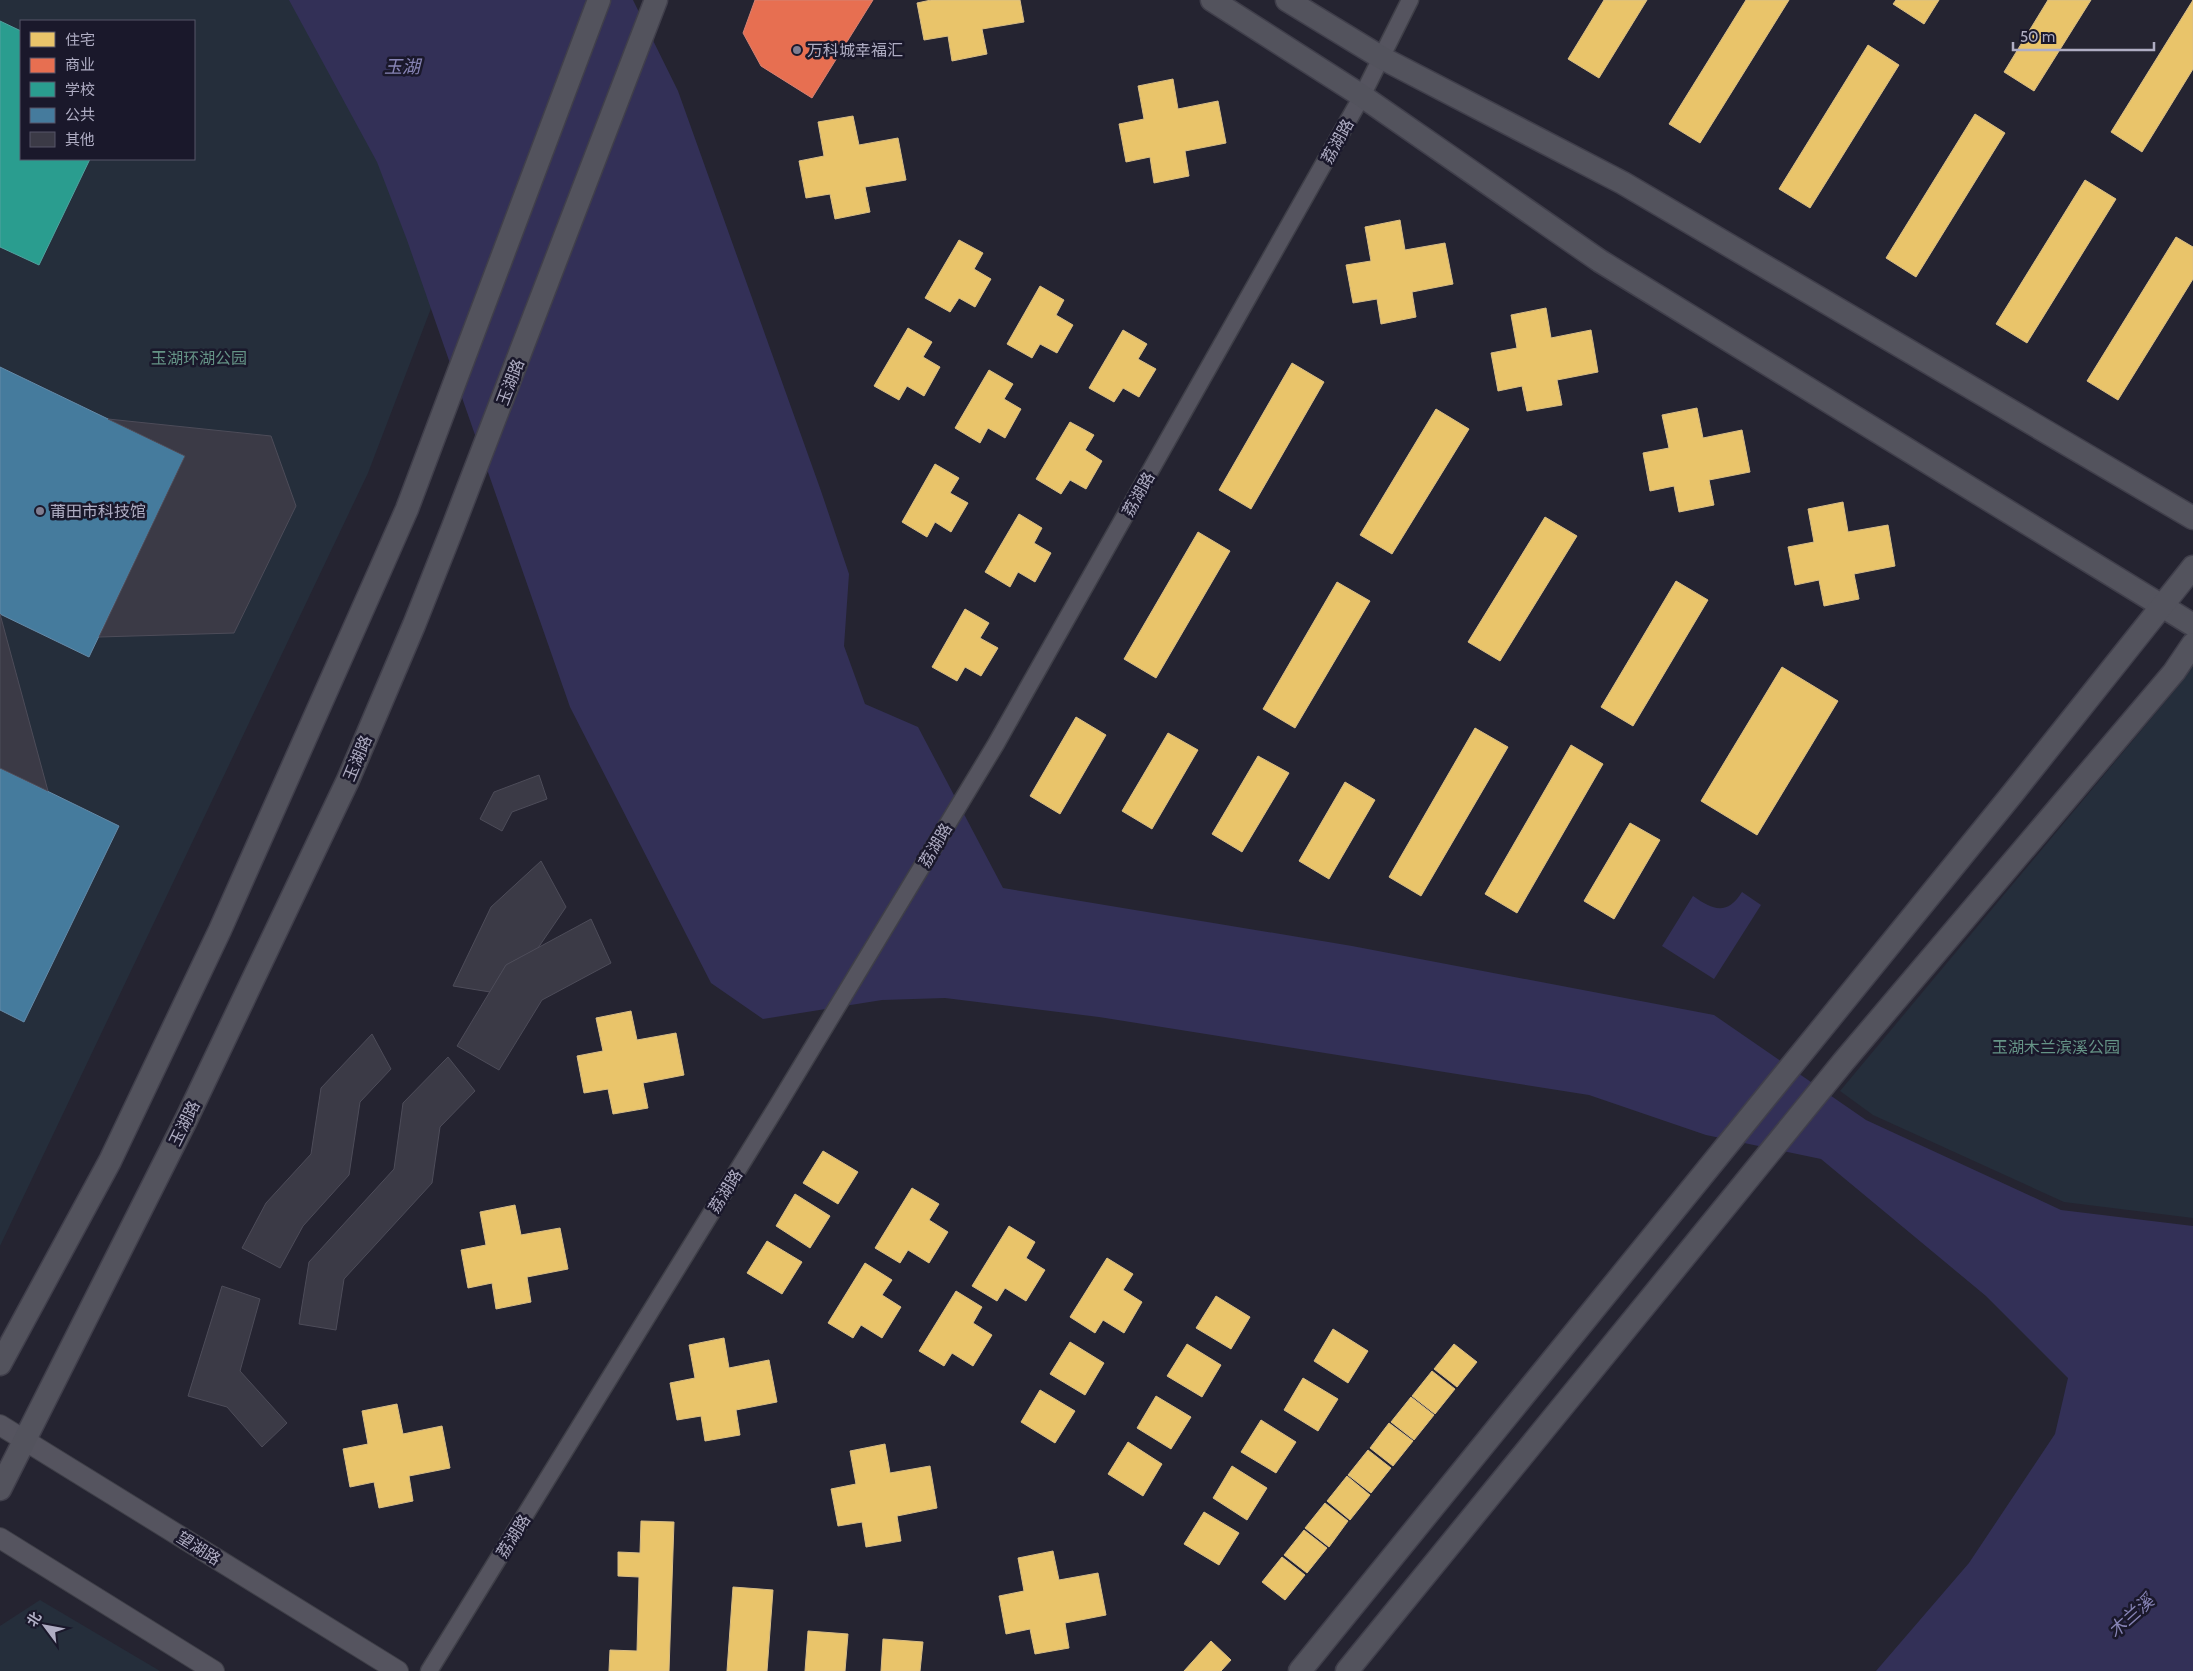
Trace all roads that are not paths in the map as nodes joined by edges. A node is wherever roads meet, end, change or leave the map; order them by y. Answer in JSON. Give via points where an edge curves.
{"nodes":[{"id":1,"x":599,"y":0,"type":"edge"},
{"id":2,"x":656,"y":0,"type":"edge"},
{"id":3,"x":1212,"y":0,"type":"edge"},
{"id":4,"x":1287,"y":0,"type":"edge"},
{"id":5,"x":1410,"y":0,"type":"edge"},
{"id":6,"x":1382,"y":58,"type":"junction"},
{"id":7,"x":1362,"y":96,"type":"junction"},
{"id":8,"x":2193,"y":518,"type":"edge"},
{"id":9,"x":2193,"y":567,"type":"edge"},
{"id":10,"x":2163,"y":607,"type":"junction"},
{"id":11,"x":2193,"y":625,"type":"edge"},
{"id":12,"x":2193,"y":644,"type":"edge"},
{"id":13,"x":0,"y":1364,"type":"edge"},
{"id":14,"x":0,"y":1425,"type":"edge"},
{"id":15,"x":24,"y":1440,"type":"junction"},
{"id":16,"x":0,"y":1489,"type":"edge"},
{"id":17,"x":0,"y":1538,"type":"edge"},
{"id":18,"x":214,"y":1671,"type":"edge"},
{"id":19,"x":398,"y":1671,"type":"edge"},
{"id":20,"x":429,"y":1671,"type":"edge"},
{"id":21,"x":1300,"y":1671,"type":"edge"},
{"id":22,"x":1347,"y":1671,"type":"edge"}],
"edges":[{"from":1,"to":13,"type":"main road","via":[[407,509],[220,930],[110,1161]]},
{"from":2,"to":15,"type":"main road","name":"玉湖路","via":[[453,528],[348,780],[155,1182]]},
{"from":3,"to":7,"type":"main road"},
{"from":4,"to":6,"type":"main road"},
{"from":5,"to":6,"type":"street","name":"荔湖路"},
{"from":6,"to":7,"type":"street","name":"荔湖路"},
{"from":6,"to":8,"type":"main road","via":[[1623,183]]},
{"from":7,"to":10,"type":"main road","via":[[1600,261]]},
{"from":7,"to":20,"type":"street","name":"荔湖路","via":[[996,744]]},
{"from":9,"to":10,"type":"main road"},
{"from":10,"to":11,"type":"main road"},
{"from":10,"to":21,"type":"main road"},
{"from":12,"to":22,"type":"main road","via":[[2174,672],[1751,1174]]},
{"from":14,"to":15,"type":"street","name":"望湖路"},
{"from":15,"to":16,"type":"main road","name":"玉湖路"},
{"from":15,"to":19,"type":"street","name":"望湖路"},
{"from":17,"to":18,"type":"street"}]}
